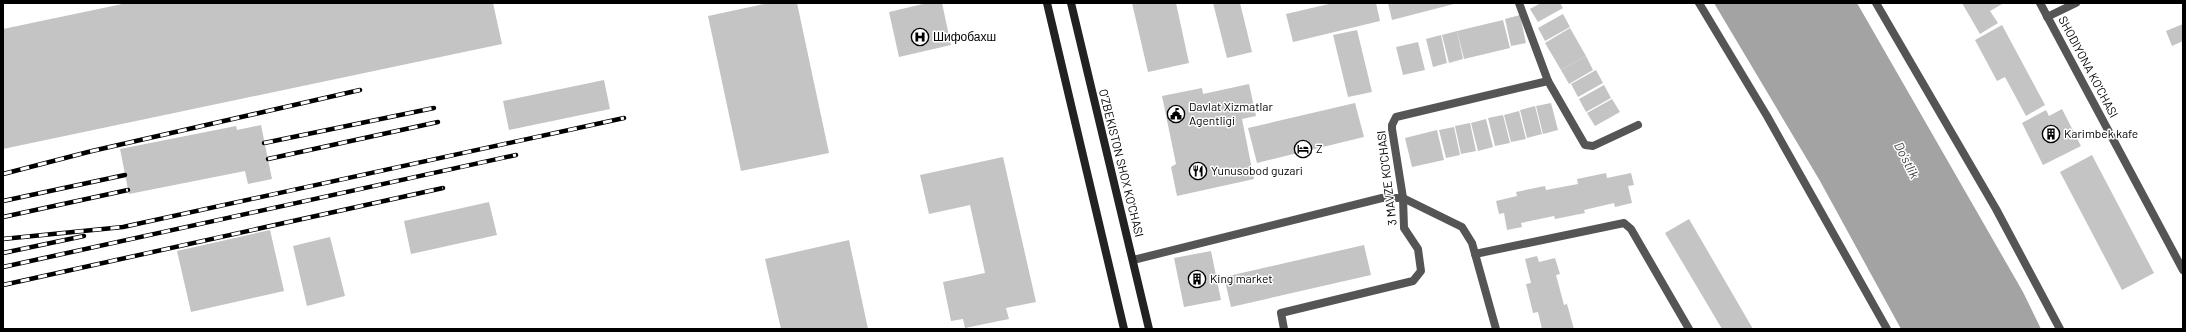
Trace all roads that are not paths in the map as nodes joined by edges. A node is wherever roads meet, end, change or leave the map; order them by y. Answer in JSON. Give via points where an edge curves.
{"nodes":[{"id":1,"x":1046,"y":3,"type":"edge"},
{"id":2,"x":1071,"y":3,"type":"edge"},
{"id":3,"x":1519,"y":3,"type":"edge"},
{"id":4,"x":1700,"y":3,"type":"edge"},
{"id":5,"x":1876,"y":3,"type":"edge"},
{"id":6,"x":2040,"y":3,"type":"edge"},
{"id":7,"x":2076,"y":3,"type":"edge"},
{"id":8,"x":2047,"y":18,"type":"junction"},
{"id":9,"x":1548,"y":81,"type":"junction"},
{"id":10,"x":1638,"y":125,"type":"dead end"},
{"id":11,"x":1403,"y":198,"type":"junction"},
{"id":12,"x":1475,"y":254,"type":"junction"},
{"id":13,"x":1133,"y":260,"type":"junction"},
{"id":14,"x":2183,"y":270,"type":"edge"},
{"id":15,"x":1124,"y":329,"type":"edge"},
{"id":16,"x":1148,"y":329,"type":"edge"},
{"id":17,"x":1284,"y":329,"type":"edge"},
{"id":18,"x":1496,"y":329,"type":"edge"},
{"id":19,"x":1689,"y":329,"type":"edge"},
{"id":20,"x":1887,"y":329,"type":"edge"},
{"id":21,"x":2060,"y":329,"type":"edge"}],
"edges":[{"from":1,"to":15,"type":"main road"},
{"from":2,"to":13,"type":"main road","name":"O'ZBEKISTON SHOX KO'CHASI"},
{"from":3,"to":9,"type":"street"},
{"from":4,"to":20,"type":"street"},
{"from":5,"to":21,"type":"street","via":[[1996,209]]},
{"from":6,"to":8,"type":"street","name":"SHODIYONA KO'CHASI"},
{"from":7,"to":8,"type":"street"},
{"from":8,"to":14,"type":"street","name":"SHODIYONA KO'CHASI"},
{"from":9,"to":10,"type":"street","via":[[1585,145],[1593,146]]},
{"from":9,"to":11,"type":"street","name":"3 MAVZE KO'CHASI","via":[[1396,118],[1392,129]]},
{"from":11,"to":12,"type":"street","via":[[1462,227]]},
{"from":11,"to":13,"type":"street","via":[[1382,198]]},
{"from":11,"to":17,"type":"street","name":"3 MAVZE KO'CHASI","via":[[1404,228],[1418,249],[1421,271],[1413,281],[1280,313]]},
{"from":12,"to":18,"type":"street"},
{"from":12,"to":19,"type":"street","via":[[1624,223],[1631,229]]},
{"from":13,"to":16,"type":"main road","name":"O'ZBEKISTON SHOX KO'CHASI"}]}
